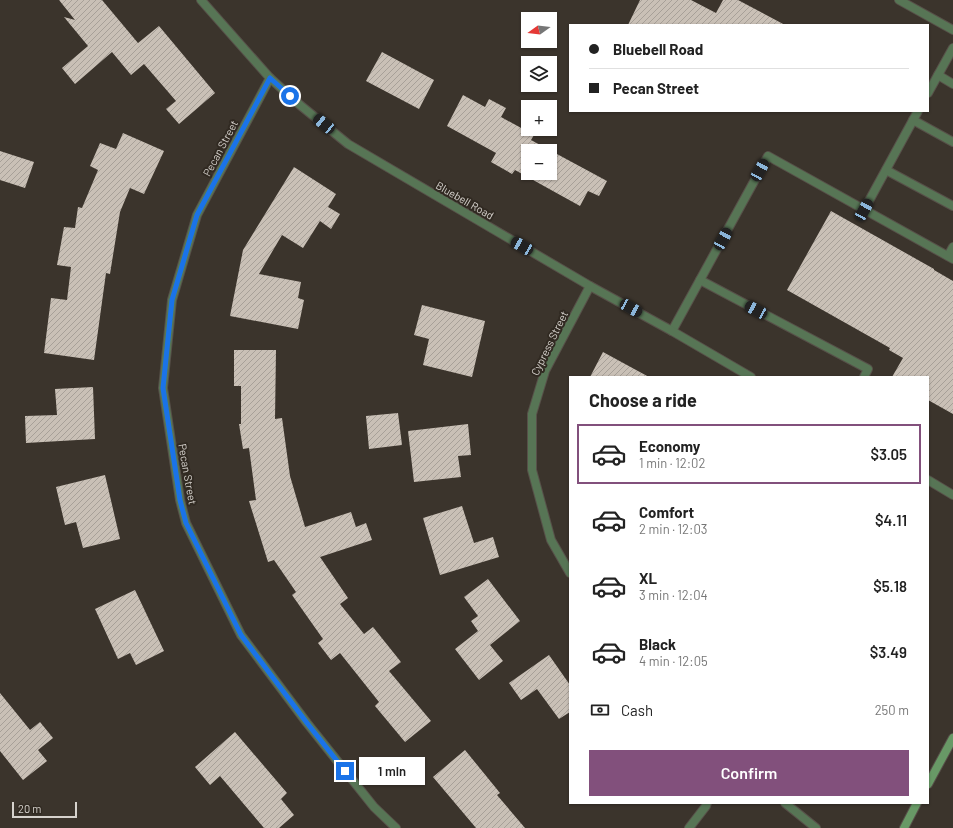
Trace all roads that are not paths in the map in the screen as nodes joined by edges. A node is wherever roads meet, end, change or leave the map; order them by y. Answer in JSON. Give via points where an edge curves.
{"nodes":[{"id":1,"x":201,"y":0,"type":"edge"},
{"id":2,"x":899,"y":0,"type":"edge"},
{"id":3,"x":953,"y":30,"type":"edge"},
{"id":4,"x":953,"y":48,"type":"edge"},
{"id":5,"x":938,"y":75,"type":"junction"},
{"id":6,"x":270,"y":78,"type":"junction"},
{"id":7,"x":953,"y":84,"type":"edge"},
{"id":8,"x":929,"y":91,"type":"edge"},
{"id":9,"x":917,"y":112,"type":"edge"},
{"id":10,"x":913,"y":120,"type":"junction"},
{"id":11,"x":953,"y":142,"type":"edge"},
{"id":12,"x":886,"y":170,"type":"junction"},
{"id":13,"x":953,"y":206,"type":"edge"},
{"id":14,"x":864,"y":210,"type":"junction"},
{"id":15,"x":953,"y":248,"type":"edge"},
{"id":16,"x":951,"y":258,"type":"edge"},
{"id":17,"x":700,"y":280,"type":"junction"},
{"id":18,"x":590,"y":286,"type":"junction"},
{"id":19,"x":672,"y":331,"type":"junction"},
{"id":20,"x":749,"y":376,"type":"edge"},
{"id":21,"x":864,"y":376,"type":"edge"},
{"id":22,"x":929,"y":481,"type":"edge"},
{"id":23,"x":953,"y":495,"type":"edge"},
{"id":24,"x":569,"y":571,"type":"edge"},
{"id":25,"x":953,"y":738,"type":"edge"},
{"id":26,"x":929,"y":782,"type":"edge"},
{"id":27,"x":706,"y":804,"type":"edge"},
{"id":28,"x":786,"y":804,"type":"edge"},
{"id":29,"x":916,"y":804,"type":"edge"},
{"id":30,"x":396,"y":828,"type":"edge"},
{"id":31,"x":689,"y":828,"type":"edge"},
{"id":32,"x":816,"y":828,"type":"edge"},
{"id":33,"x":904,"y":828,"type":"edge"}],
"edges":[{"from":1,"to":6,"type":"street","name":"Bluebell Road"},
{"from":2,"to":3,"type":"street"},
{"from":4,"to":5,"type":"street"},
{"from":5,"to":7,"type":"street"},
{"from":5,"to":8,"type":"street"},
{"from":6,"to":18,"type":"street","name":"Bluebell Road","via":[[348,144]]},
{"from":6,"to":30,"type":"street","name":"Pecan Street","via":[[197,215],[172,300],[163,388],[180,500],[186,523],[241,635],[307,723],[374,806]]},
{"from":9,"to":10,"type":"street"},
{"from":10,"to":11,"type":"street"},
{"from":10,"to":12,"type":"street"},
{"from":12,"to":13,"type":"street"},
{"from":12,"to":14,"type":"street"},
{"from":14,"to":16,"type":"street"},
{"from":14,"to":17,"type":"street","via":[[768,156]]},
{"from":15,"to":16,"type":"street"},
{"from":17,"to":19,"type":"street"},
{"from":17,"to":21,"type":"street","via":[[868,369]]},
{"from":18,"to":19,"type":"street","name":"Bluebell Road"},
{"from":18,"to":24,"type":"street","name":"Cypress Street","via":[[545,371],[532,414],[532,470],[551,540]]},
{"from":19,"to":20,"type":"street","name":"Bluebell Road"},
{"from":22,"to":23,"type":"street"},
{"from":25,"to":26,"type":"street"},
{"from":27,"to":31,"type":"street"},
{"from":28,"to":32,"type":"street"},
{"from":29,"to":33,"type":"street"}]}
